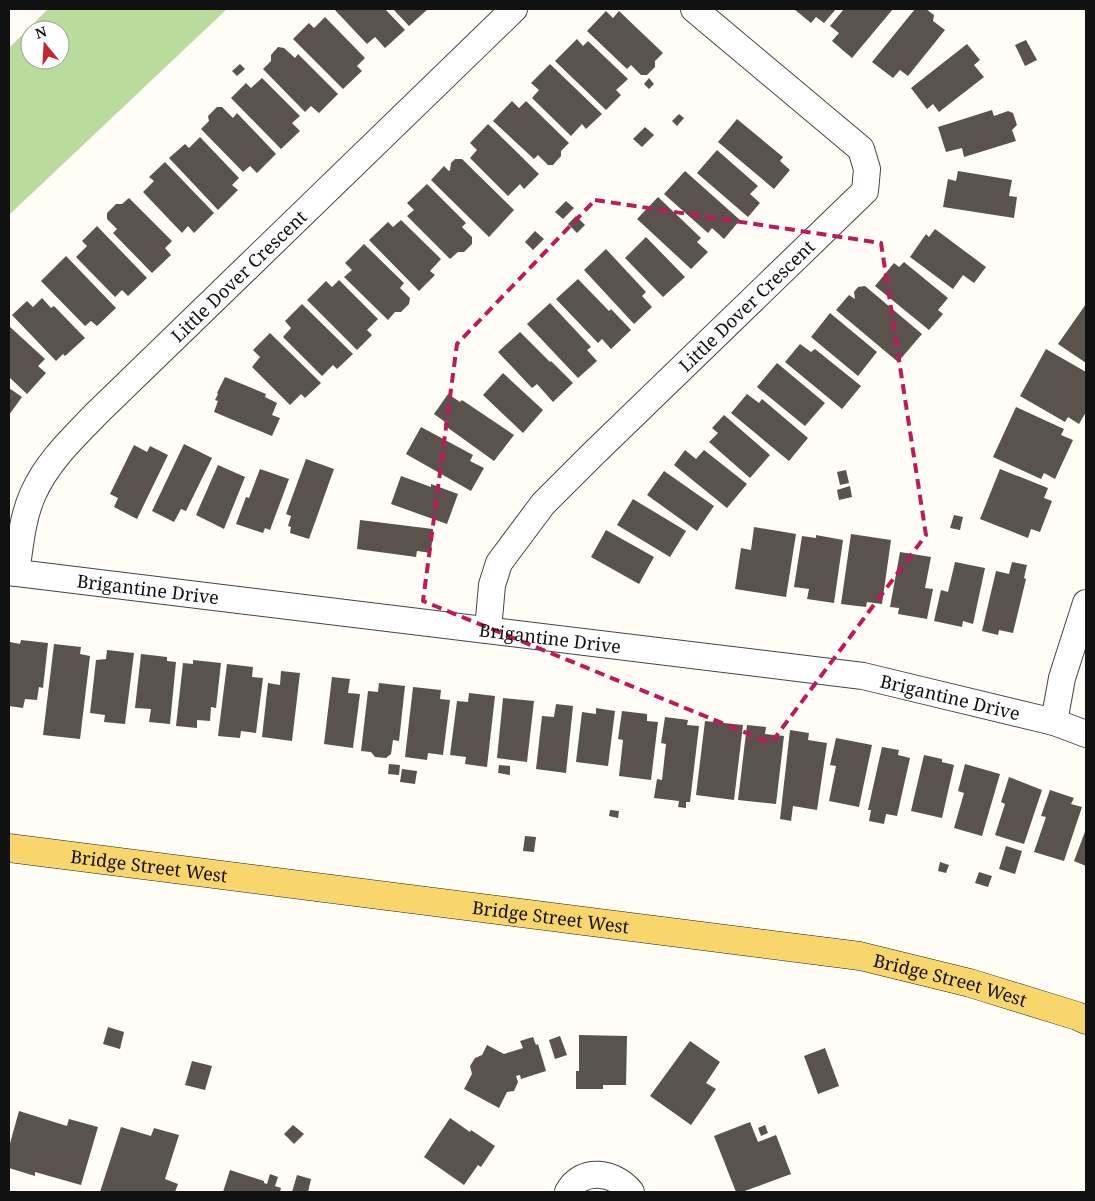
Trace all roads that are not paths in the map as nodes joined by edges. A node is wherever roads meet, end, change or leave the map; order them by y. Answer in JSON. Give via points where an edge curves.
{"nodes":[{"id":1,"x":514,"y":9,"type":"edge"},
{"id":2,"x":694,"y":9,"type":"edge"},
{"id":3,"x":12,"y":572,"type":"edge"},
{"id":4,"x":1086,"y":603,"type":"edge"},
{"id":5,"x":488,"y":630,"type":"junction"},
{"id":6,"x":1054,"y":722,"type":"junction"},
{"id":7,"x":1086,"y":734,"type":"edge"},
{"id":8,"x":9,"y":848,"type":"edge"},
{"id":9,"x":1086,"y":1020,"type":"edge"},
{"id":10,"x":568,"y":1192,"type":"edge"},
{"id":11,"x":631,"y":1192,"type":"edge"}],
"edges":[{"from":1,"to":3,"type":"street","name":"Little Dover Crescent","via":[[97,413],[51,462],[32,494]]},
{"from":2,"to":5,"type":"street","name":"Little Dover Crescent","via":[[861,148],[867,169],[865,191],[543,504],[499,563],[492,585]]},
{"from":3,"to":5,"type":"street","name":"Brigantine Drive"},
{"from":4,"to":6,"type":"street","via":[[1062,678]]},
{"from":5,"to":6,"type":"street","name":"Brigantine Drive","via":[[863,676]]},
{"from":6,"to":7,"type":"street","name":"Brigantine Drive"},
{"from":8,"to":9,"type":"main road","name":"Bridge Street West","via":[[860,956],[970,983]]},
{"from":10,"to":11,"type":"street","via":[[580,1180],[603,1175],[624,1184]]}]}
